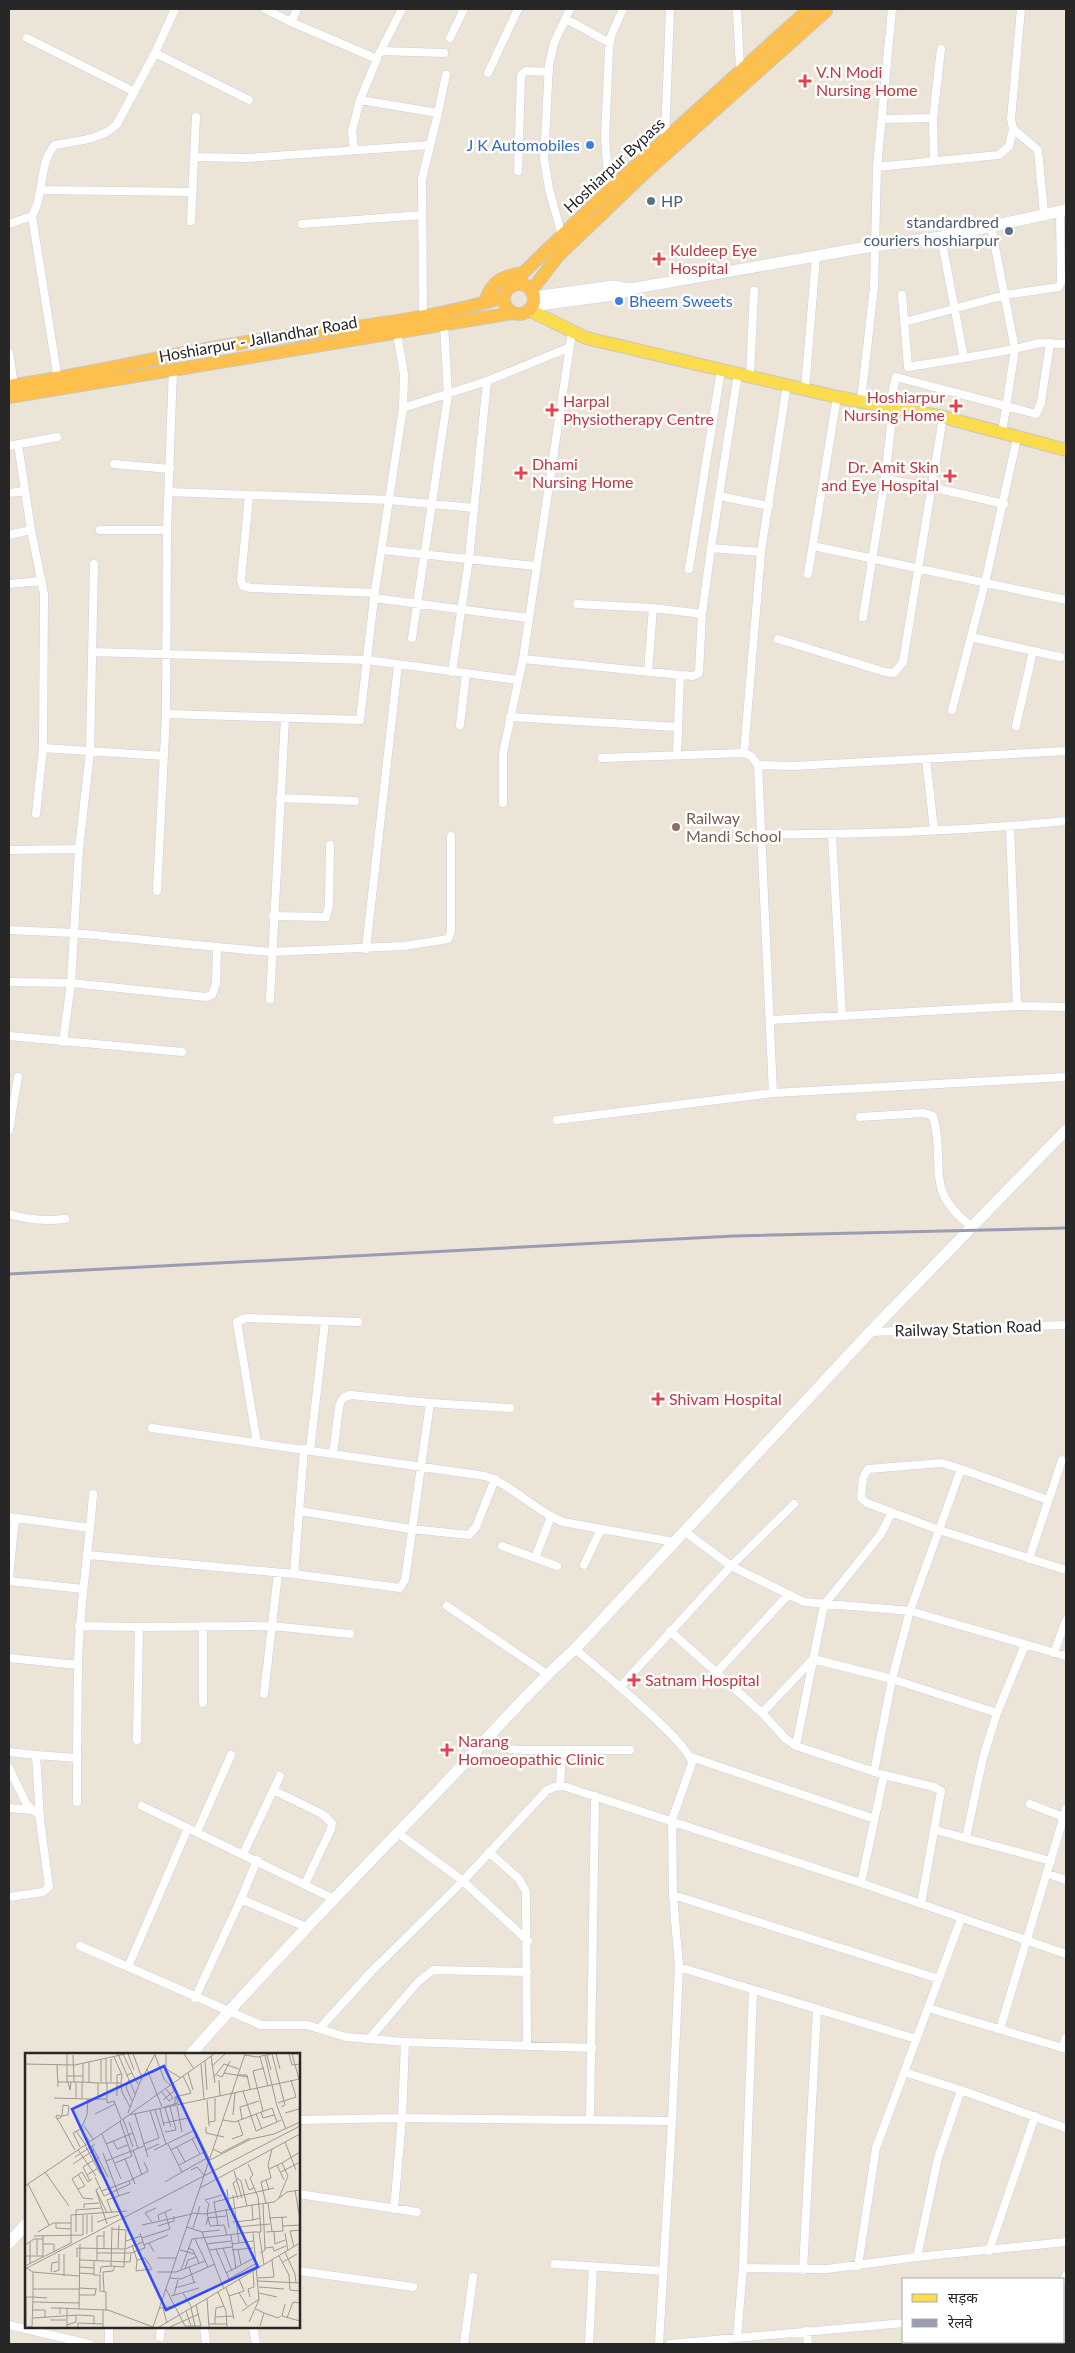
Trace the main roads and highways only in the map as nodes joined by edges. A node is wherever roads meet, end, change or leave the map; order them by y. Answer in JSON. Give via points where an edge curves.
{"nodes":[{"id":1,"x":809,"y":9,"type":"edge"},
{"id":2,"x":826,"y":10,"type":"edge"},
{"id":3,"x":645,"y":165,"type":"junction"},
{"id":4,"x":1063,"y":211,"type":"edge"},
{"id":5,"x":523,"y":272,"type":"junction"},
{"id":6,"x":512,"y":286,"type":"junction"},
{"id":7,"x":504,"y":297,"type":"junction"},
{"id":8,"x":486,"y":302,"type":"junction"},
{"id":9,"x":526,"y":305,"type":"junction"},
{"id":10,"x":58,"y":383,"type":"junction"},
{"id":11,"x":10,"y":390,"type":"edge"},
{"id":12,"x":1066,"y":450,"type":"edge"},
{"id":13,"x":1066,"y":1130,"type":"edge"},
{"id":14,"x":192,"y":2053,"type":"edge"},
{"id":15,"x":25,"y":2225,"type":"edge"},
{"id":16,"x":9,"y":2243,"type":"edge"}],
"edges":[{"from":1,"to":3,"type":"highway","name":"Hoshiarpur Bypass","via":[[666,138]]},
{"from":2,"to":3,"type":"highway"},
{"from":3,"to":5,"type":"highway","name":"Hoshiarpur Bypass","via":[[609,190]]},
{"from":3,"to":9,"type":"highway","via":[[558,256]]},
{"from":4,"to":9,"type":"main road","via":[[941,237],[630,289],[613,286]]},
{"from":5,"to":6,"type":"highway","name":"Hoshiarpur Bypass"},
{"from":5,"to":8,"type":"highway","via":[[495,282]]},
{"from":6,"to":7,"type":"highway","name":"Hoshiarpur Bypass"},
{"from":6,"to":9,"type":"highway","via":[[521,284]]},
{"from":7,"to":8,"type":"highway"},
{"from":7,"to":9,"type":"highway","via":[[505,306]]},
{"from":8,"to":10,"type":"highway","via":[[207,348]]},
{"from":9,"to":10,"type":"highway","name":"Hoshiarpur - Jallandhar Road","via":[[397,333],[109,382]]},
{"from":9,"to":12,"type":"main road","via":[[570,339],[586,338],[837,397],[943,417]]},
{"from":10,"to":11,"type":"highway","name":"Hoshiarpur - Jallandhar Road"},
{"from":13,"to":14,"type":"main road","via":[[870,1332],[575,1649],[547,1674],[306,1927]]},
{"from":15,"to":16,"type":"main road"}]}
